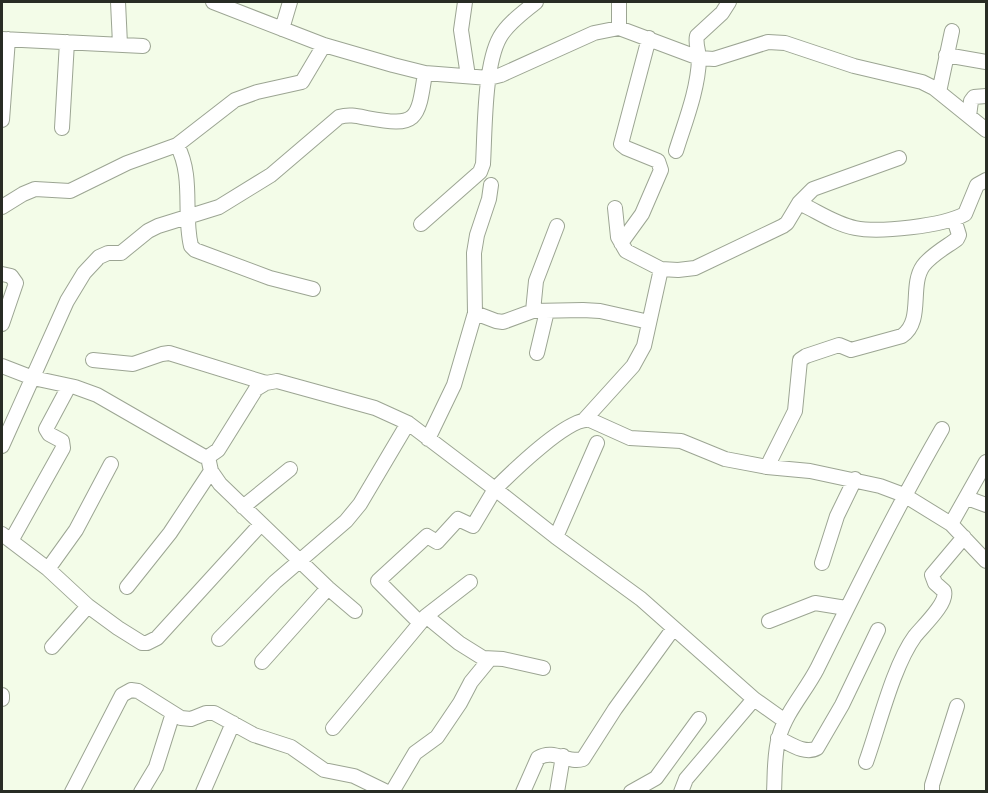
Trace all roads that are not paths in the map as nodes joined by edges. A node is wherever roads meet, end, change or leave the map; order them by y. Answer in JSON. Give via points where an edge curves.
{"nodes":[{"id":1,"x":118,"y":2,"type":"edge"},
{"id":2,"x":213,"y":2,"type":"edge"},
{"id":3,"x":290,"y":2,"type":"edge"},
{"id":4,"x":465,"y":2,"type":"edge"},
{"id":5,"x":536,"y":2,"type":"edge"},
{"id":6,"x":619,"y":2,"type":"edge"},
{"id":7,"x":729,"y":2,"type":"edge"},
{"id":8,"x":619,"y":28,"type":"junction"},
{"id":9,"x":282,"y":29,"type":"junction"},
{"id":10,"x":952,"y":31,"type":"dead end"},
{"id":11,"x":649,"y":38,"type":"junction"},
{"id":12,"x":5,"y":39,"type":"edge"},
{"id":13,"x":67,"y":42,"type":"junction"},
{"id":14,"x":120,"y":44,"type":"junction"},
{"id":15,"x":324,"y":45,"type":"junction"},
{"id":16,"x":143,"y":46,"type":"dead end"},
{"id":17,"x":946,"y":55,"type":"junction"},
{"id":18,"x":699,"y":58,"type":"junction"},
{"id":19,"x":987,"y":62,"type":"edge"},
{"id":20,"x":425,"y":73,"type":"junction"},
{"id":21,"x":468,"y":76,"type":"junction"},
{"id":22,"x":489,"y":78,"type":"junction"},
{"id":23,"x":939,"y":92,"type":"junction"},
{"id":24,"x":987,"y":96,"type":"edge"},
{"id":25,"x":969,"y":116,"type":"junction"},
{"id":26,"x":2,"y":120,"type":"edge"},
{"id":27,"x":62,"y":128,"type":"dead end"},
{"id":28,"x":987,"y":130,"type":"edge"},
{"id":29,"x":177,"y":146,"type":"junction"},
{"id":30,"x":676,"y":151,"type":"dead end"},
{"id":31,"x":899,"y":158,"type":"dead end"},
{"id":32,"x":987,"y":180,"type":"edge"},
{"id":33,"x":491,"y":185,"type":"dead end"},
{"id":34,"x":799,"y":202,"type":"junction"},
{"id":35,"x":2,"y":207,"type":"edge"},
{"id":36,"x":615,"y":208,"type":"dead end"},
{"id":37,"x":189,"y":215,"type":"junction"},
{"id":38,"x":954,"y":219,"type":"junction"},
{"id":39,"x":421,"y":224,"type":"dead end"},
{"id":40,"x":557,"y":226,"type":"dead end"},
{"id":41,"x":621,"y":243,"type":"junction"},
{"id":42,"x":661,"y":269,"type":"junction"},
{"id":43,"x":2,"y":274,"type":"edge"},
{"id":44,"x":313,"y":290,"type":"dead end"},
{"id":45,"x":540,"y":311,"type":"junction"},
{"id":46,"x":475,"y":313,"type":"junction"},
{"id":47,"x":649,"y":322,"type":"junction"},
{"id":48,"x":2,"y":324,"type":"edge"},
{"id":49,"x":537,"y":353,"type":"dead end"},
{"id":50,"x":93,"y":360,"type":"dead end"},
{"id":51,"x":2,"y":366,"type":"edge"},
{"id":52,"x":33,"y":378,"type":"junction"},
{"id":53,"x":266,"y":383,"type":"junction"},
{"id":54,"x":69,"y":386,"type":"junction"},
{"id":55,"x":585,"y":419,"type":"junction"},
{"id":56,"x":408,"y":423,"type":"junction"},
{"id":57,"x":942,"y":429,"type":"dead end"},
{"id":58,"x":428,"y":439,"type":"junction"},
{"id":59,"x":597,"y":443,"type":"dead end"},
{"id":60,"x":2,"y":446,"type":"edge"},
{"id":61,"x":111,"y":464,"type":"dead end"},
{"id":62,"x":209,"y":464,"type":"junction"},
{"id":63,"x":767,"y":467,"type":"junction"},
{"id":64,"x":290,"y":469,"type":"dead end"},
{"id":65,"x":985,"y":469,"type":"edge"},
{"id":66,"x":855,"y":480,"type":"junction"},
{"id":67,"x":495,"y":489,"type":"junction"},
{"id":68,"x":904,"y":495,"type":"junction"},
{"id":69,"x":967,"y":498,"type":"junction"},
{"id":70,"x":987,"y":505,"type":"edge"},
{"id":71,"x":243,"y":507,"type":"junction"},
{"id":72,"x":261,"y":524,"type":"junction"},
{"id":73,"x":951,"y":524,"type":"junction"},
{"id":74,"x":556,"y":537,"type":"junction"},
{"id":75,"x":964,"y":537,"type":"junction"},
{"id":76,"x":6,"y":538,"type":"edge"},
{"id":77,"x":300,"y":561,"type":"junction"},
{"id":78,"x":987,"y":561,"type":"edge"},
{"id":79,"x":822,"y":563,"type":"dead end"},
{"id":80,"x":48,"y":569,"type":"junction"},
{"id":81,"x":470,"y":582,"type":"dead end"},
{"id":82,"x":127,"y":587,"type":"dead end"},
{"id":83,"x":328,"y":588,"type":"junction"},
{"id":84,"x":88,"y":606,"type":"junction"},
{"id":85,"x":846,"y":608,"type":"junction"},
{"id":86,"x":355,"y":611,"type":"dead end"},
{"id":87,"x":423,"y":620,"type":"junction"},
{"id":88,"x":769,"y":621,"type":"dead end"},
{"id":89,"x":673,"y":628,"type":"junction"},
{"id":90,"x":878,"y":630,"type":"dead end"},
{"id":91,"x":219,"y":639,"type":"dead end"},
{"id":92,"x":52,"y":647,"type":"dead end"},
{"id":93,"x":489,"y":660,"type":"junction"},
{"id":94,"x":262,"y":662,"type":"dead end"},
{"id":95,"x":543,"y":668,"type":"dead end"},
{"id":96,"x":754,"y":699,"type":"junction"},
{"id":97,"x":957,"y":706,"type":"dead end"},
{"id":98,"x":173,"y":713,"type":"junction"},
{"id":99,"x":699,"y":719,"type":"dead end"},
{"id":100,"x":785,"y":721,"type":"junction"},
{"id":101,"x":233,"y":723,"type":"junction"},
{"id":102,"x":333,"y":728,"type":"dead end"},
{"id":103,"x":778,"y":738,"type":"junction"},
{"id":104,"x":563,"y":756,"type":"junction"},
{"id":105,"x":866,"y":762,"type":"dead end"},
{"id":106,"x":365,"y":787,"type":"edge"},
{"id":107,"x":523,"y":791,"type":"edge"},
{"id":108,"x":72,"y":792,"type":"edge"},
{"id":109,"x":141,"y":792,"type":"edge"},
{"id":110,"x":203,"y":792,"type":"edge"},
{"id":111,"x":387,"y":792,"type":"edge"},
{"id":112,"x":392,"y":792,"type":"edge"},
{"id":113,"x":557,"y":792,"type":"edge"},
{"id":114,"x":631,"y":792,"type":"edge"},
{"id":115,"x":681,"y":792,"type":"edge"},
{"id":116,"x":774,"y":792,"type":"edge"},
{"id":117,"x":932,"y":792,"type":"edge"}],
"edges":[{"from":1,"to":14,"type":"street"},
{"from":2,"to":9,"type":"street"},
{"from":3,"to":9,"type":"street"},
{"from":4,"to":21,"type":"street","via":[[461,30]]},
{"from":5,"to":22,"type":"street","via":[[500,36]]},
{"from":6,"to":8,"type":"street"},
{"from":7,"to":18,"type":"street","via":[[697,36]]},
{"from":8,"to":11,"type":"street"},
{"from":8,"to":22,"type":"street","via":[[594,33]]},
{"from":9,"to":15,"type":"street"},
{"from":10,"to":17,"type":"street"},
{"from":11,"to":18,"type":"street"},
{"from":11,"to":41,"type":"street","via":[[621,144],[658,160],[662,170],[642,214]]},
{"from":12,"to":13,"type":"street"},
{"from":12,"to":26,"type":"street"},
{"from":13,"to":14,"type":"street"},
{"from":13,"to":27,"type":"street"},
{"from":14,"to":16,"type":"street"},
{"from":15,"to":20,"type":"street"},
{"from":15,"to":29,"type":"street","via":[[302,82],[235,100]]},
{"from":17,"to":19,"type":"street"},
{"from":17,"to":23,"type":"street"},
{"from":18,"to":23,"type":"street","via":[[714,59],[776,42],[922,82]]},
{"from":18,"to":30,"type":"street","via":[[692,101]]},
{"from":20,"to":21,"type":"street"},
{"from":20,"to":37,"type":"street","via":[[418,110],[409,120],[392,123],[349,115],[339,117],[271,175],[215,210]]},
{"from":21,"to":22,"type":"street"},
{"from":22,"to":39,"type":"street","via":[[480,172]]},
{"from":23,"to":25,"type":"street"},
{"from":24,"to":25,"type":"street","via":[[974,97]]},
{"from":25,"to":28,"type":"street"},
{"from":29,"to":35,"type":"street","via":[[127,163],[70,191],[35,189]]},
{"from":29,"to":37,"type":"street","via":[[185,162]]},
{"from":31,"to":34,"type":"street","via":[[820,186]]},
{"from":32,"to":38,"type":"street","via":[[977,186],[965,214]]},
{"from":33,"to":46,"type":"street","via":[[474,253]]},
{"from":34,"to":38,"type":"street","via":[[843,225],[861,229],[914,227]]},
{"from":34,"to":42,"type":"street","via":[[783,226],[704,265],[687,270]]},
{"from":36,"to":41,"type":"street"},
{"from":37,"to":44,"type":"street","via":[[189,239],[195,250]]},
{"from":37,"to":52,"type":"street","via":[[148,231],[122,253],[108,253],[95,260],[67,301]]},
{"from":38,"to":63,"type":"street","via":[[957,239],[921,269],[912,323],[906,333],[851,350],[838,345],[800,360],[795,411]]},
{"from":40,"to":45,"type":"street","via":[[536,280]]},
{"from":41,"to":42,"type":"street","via":[[626,251]]},
{"from":42,"to":47,"type":"street"},
{"from":43,"to":48,"type":"street","via":[[11,276],[16,283]]},
{"from":45,"to":46,"type":"street","via":[[503,322]]},
{"from":45,"to":47,"type":"street","via":[[600,311]]},
{"from":45,"to":49,"type":"street"},
{"from":46,"to":58,"type":"street","via":[[454,385]]},
{"from":47,"to":55,"type":"street","via":[[644,346],[633,366]]},
{"from":50,"to":53,"type":"street","via":[[133,364],[170,353]]},
{"from":51,"to":52,"type":"street"},
{"from":52,"to":54,"type":"street"},
{"from":52,"to":60,"type":"street"},
{"from":53,"to":56,"type":"street","via":[[277,381],[344,398]]},
{"from":53,"to":62,"type":"street","via":[[256,389]]},
{"from":54,"to":62,"type":"street","via":[[97,395],[204,456]]},
{"from":54,"to":76,"type":"street","via":[[46,429],[62,441],[63,448]]},
{"from":55,"to":63,"type":"street","via":[[630,438],[681,441],[714,455]]},
{"from":55,"to":67,"type":"street","via":[[568,426]]},
{"from":56,"to":58,"type":"street"},
{"from":56,"to":77,"type":"street","via":[[360,504]]},
{"from":57,"to":68,"type":"street"},
{"from":58,"to":67,"type":"street"},
{"from":59,"to":74,"type":"street"},
{"from":61,"to":80,"type":"street","via":[[76,530]]},
{"from":62,"to":71,"type":"street","via":[[220,484]]},
{"from":62,"to":82,"type":"street","via":[[170,533]]},
{"from":63,"to":66,"type":"street"},
{"from":64,"to":71,"type":"street"},
{"from":65,"to":69,"type":"street"},
{"from":66,"to":68,"type":"street"},
{"from":66,"to":79,"type":"street","via":[[837,516]]},
{"from":67,"to":74,"type":"street"},
{"from":67,"to":87,"type":"street","via":[[473,526],[458,519],[437,542],[427,536],[378,581]]},
{"from":68,"to":73,"type":"street"},
{"from":68,"to":85,"type":"street"},
{"from":69,"to":70,"type":"street"},
{"from":69,"to":73,"type":"street"},
{"from":71,"to":72,"type":"street"},
{"from":72,"to":77,"type":"street"},
{"from":72,"to":84,"type":"street","via":[[152,642],[142,643]]},
{"from":73,"to":75,"type":"street"},
{"from":74,"to":89,"type":"street","via":[[641,599]]},
{"from":75,"to":78,"type":"street"},
{"from":75,"to":105,"type":"street","via":[[932,575],[946,595],[906,652]]},
{"from":76,"to":80,"type":"street"},
{"from":77,"to":83,"type":"street"},
{"from":77,"to":91,"type":"street"},
{"from":80,"to":84,"type":"street"},
{"from":81,"to":87,"type":"street"},
{"from":83,"to":86,"type":"street"},
{"from":83,"to":94,"type":"street"},
{"from":84,"to":92,"type":"street"},
{"from":85,"to":88,"type":"street","via":[[809,604]]},
{"from":85,"to":100,"type":"street","via":[[808,685]]},
{"from":87,"to":93,"type":"street"},
{"from":87,"to":102,"type":"street"},
{"from":89,"to":96,"type":"street"},
{"from":89,"to":104,"type":"street","via":[[583,759]]},
{"from":90,"to":103,"type":"street","via":[[817,748],[807,751]]},
{"from":93,"to":95,"type":"street"},
{"from":93,"to":112,"type":"street","via":[[440,734],[416,753]]},
{"from":96,"to":100,"type":"street"},
{"from":96,"to":115,"type":"street","via":[[686,779]]},
{"from":97,"to":117,"type":"street"},
{"from":98,"to":101,"type":"street","via":[[191,719],[210,711]]},
{"from":98,"to":108,"type":"street","via":[[138,692],[126,691]]},
{"from":98,"to":109,"type":"street","via":[[156,767]]},
{"from":99,"to":114,"type":"street","via":[[656,778]]},
{"from":100,"to":103,"type":"street"},
{"from":101,"to":106,"type":"street","via":[[254,735],[291,747],[324,770],[354,776]]},
{"from":101,"to":110,"type":"street"},
{"from":103,"to":116,"type":"street"},
{"from":104,"to":107,"type":"street","via":[[547,754],[538,758]]},
{"from":104,"to":113,"type":"street"},
{"from":106,"to":111,"type":"street"}]}
